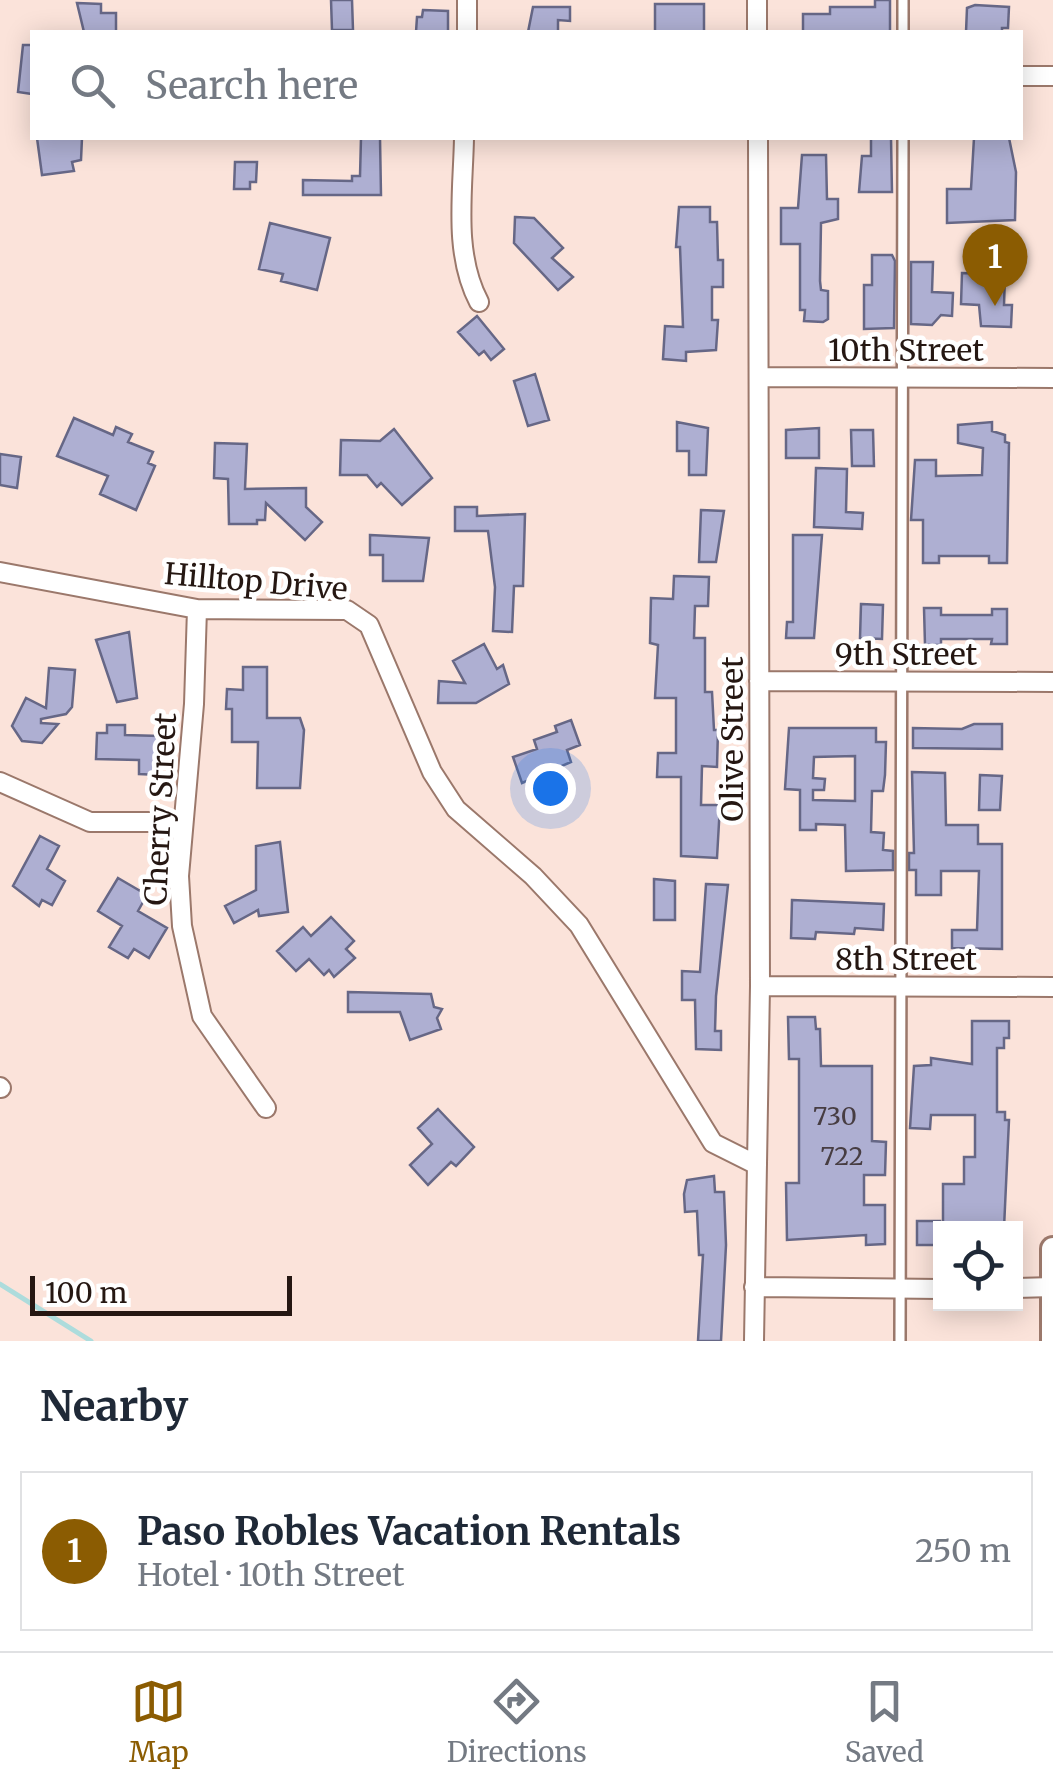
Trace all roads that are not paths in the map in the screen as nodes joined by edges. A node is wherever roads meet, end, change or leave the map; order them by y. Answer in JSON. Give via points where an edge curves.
{"nodes":[{"id":1,"x":467,"y":0,"type":"edge"},
{"id":2,"x":758,"y":0,"type":"edge"},
{"id":3,"x":903,"y":0,"type":"edge"},
{"id":4,"x":467,"y":30,"type":"edge"},
{"id":5,"x":757,"y":30,"type":"edge"},
{"id":6,"x":903,"y":30,"type":"edge"},
{"id":7,"x":1023,"y":76,"type":"edge"},
{"id":8,"x":1053,"y":76,"type":"edge"},
{"id":9,"x":464,"y":140,"type":"edge"},
{"id":10,"x":758,"y":140,"type":"edge"},
{"id":11,"x":903,"y":140,"type":"edge"},
{"id":12,"x":479,"y":302,"type":"dead end"},
{"id":13,"x":759,"y":377,"type":"junction"},
{"id":14,"x":904,"y":378,"type":"junction"},
{"id":15,"x":1053,"y":378,"type":"edge"},
{"id":16,"x":0,"y":572,"type":"edge"},
{"id":17,"x":196,"y":609,"type":"junction"},
{"id":18,"x":903,"y":681,"type":"junction"},
{"id":19,"x":759,"y":682,"type":"junction"},
{"id":20,"x":1053,"y":682,"type":"edge"},
{"id":21,"x":0,"y":782,"type":"edge"},
{"id":22,"x":183,"y":822,"type":"junction"},
{"id":23,"x":760,"y":986,"type":"junction"},
{"id":24,"x":902,"y":987,"type":"junction"},
{"id":25,"x":1053,"y":987,"type":"edge"},
{"id":26,"x":266,"y":1108,"type":"dead end"},
{"id":27,"x":756,"y":1164,"type":"junction"},
{"id":28,"x":1053,"y":1249,"type":"edge"},
{"id":29,"x":754,"y":1287,"type":"junction"},
{"id":30,"x":1053,"y":1287,"type":"edge"},
{"id":31,"x":1023,"y":1288,"type":"edge"},
{"id":32,"x":933,"y":1289,"type":"edge"},
{"id":33,"x":900,"y":1290,"type":"junction"},
{"id":34,"x":754,"y":1341,"type":"edge"},
{"id":35,"x":900,"y":1341,"type":"edge"},
{"id":36,"x":1052,"y":1341,"type":"edge"}],
"edges":[{"from":1,"to":4,"type":"street"},
{"from":2,"to":5,"type":"street"},
{"from":3,"to":6,"type":"lane"},
{"from":7,"to":8,"type":"street"},
{"from":9,"to":12,"type":"street","via":[[462,238],[468,282]]},
{"from":10,"to":13,"type":"street","name":"Olive Street"},
{"from":11,"to":14,"type":"lane"},
{"from":13,"to":14,"type":"street","name":"10th Street"},
{"from":13,"to":19,"type":"street","name":"Olive Street"},
{"from":14,"to":15,"type":"street","name":"10th Street"},
{"from":14,"to":18,"type":"lane"},
{"from":16,"to":17,"type":"street","name":"Hilltop Drive"},
{"from":17,"to":22,"type":"street","name":"Cherry Street"},
{"from":17,"to":27,"type":"street","name":"Hilltop Drive","via":[[346,610],[370,625],[432,772],[456,809],[578,926],[712,1143]]},
{"from":18,"to":19,"type":"street","name":"9th Street"},
{"from":18,"to":20,"type":"street","name":"9th Street"},
{"from":18,"to":24,"type":"lane"},
{"from":19,"to":23,"type":"street","name":"Olive Street"},
{"from":21,"to":22,"type":"street","via":[[90,822]]},
{"from":22,"to":26,"type":"street","name":"Cherry Street","via":[[178,876],[194,996]]},
{"from":23,"to":24,"type":"street","name":"8th Street"},
{"from":23,"to":27,"type":"street","name":"Olive Street"},
{"from":24,"to":25,"type":"street","name":"8th Street"},
{"from":24,"to":33,"type":"lane"},
{"from":27,"to":29,"type":"street","name":"Olive Street"},
{"from":28,"to":30,"type":"street"},
{"from":29,"to":33,"type":"street"},
{"from":29,"to":34,"type":"street","name":"Olive Street"},
{"from":30,"to":31,"type":"street"},
{"from":30,"to":36,"type":"street"},
{"from":32,"to":33,"type":"street"},
{"from":33,"to":35,"type":"lane"}]}
